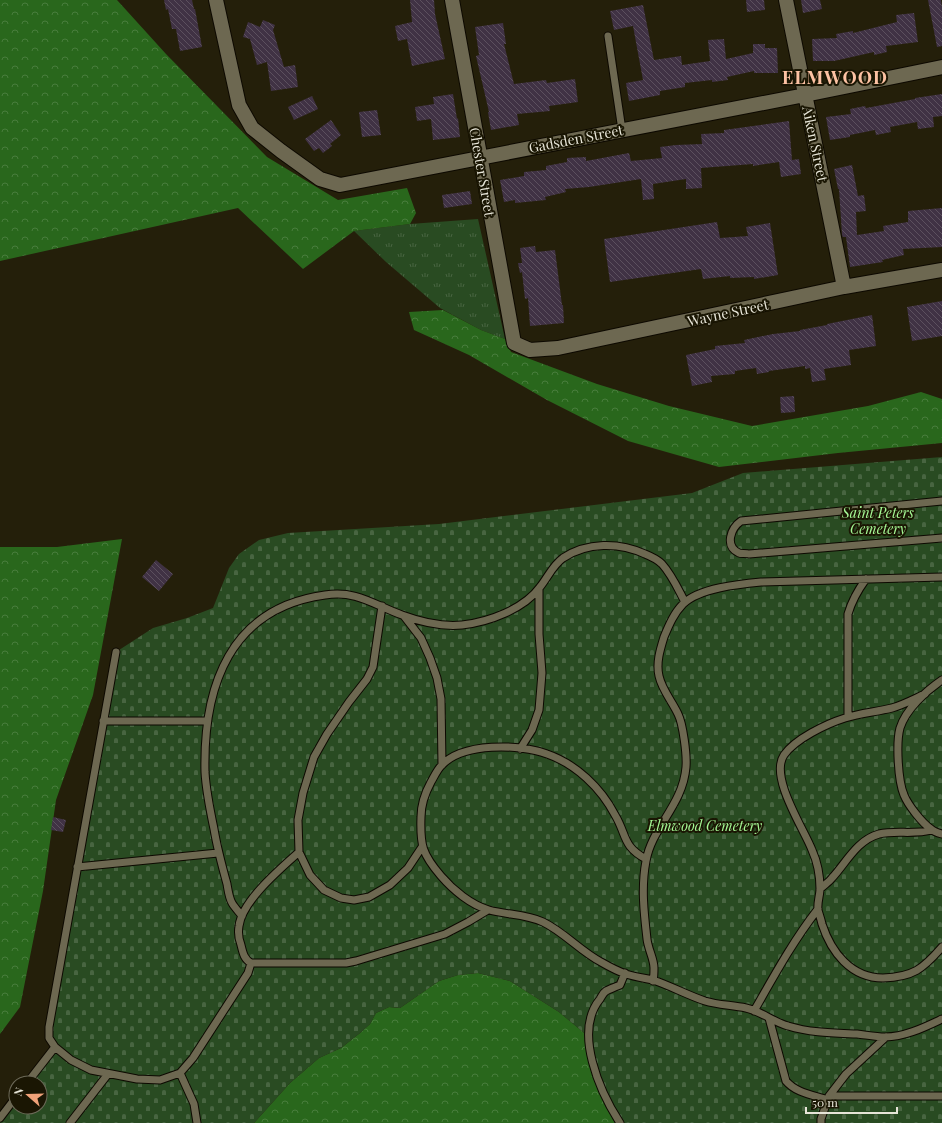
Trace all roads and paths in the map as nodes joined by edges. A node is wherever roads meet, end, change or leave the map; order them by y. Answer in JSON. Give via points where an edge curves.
{"nodes":[{"id":1,"x":216,"y":0,"type":"edge"},
{"id":2,"x":452,"y":0,"type":"edge"},
{"id":3,"x":786,"y":0,"type":"edge"},
{"id":4,"x":608,"y":36,"type":"dead end"},
{"id":5,"x":942,"y":66,"type":"edge"},
{"id":6,"x":805,"y":95,"type":"junction"},
{"id":7,"x":622,"y":130,"type":"junction"},
{"id":8,"x":480,"y":157,"type":"junction"},
{"id":9,"x":942,"y":270,"type":"edge"},
{"id":10,"x":844,"y":287,"type":"junction"},
{"id":11,"x":514,"y":343,"type":"joint"},
{"id":12,"x":942,"y":501,"type":"edge"},
{"id":13,"x":942,"y":538,"type":"edge"},
{"id":14,"x":942,"y":577,"type":"edge"},
{"id":15,"x":866,"y":579,"type":"junction"},
{"id":16,"x":539,"y":589,"type":"junction"},
{"id":17,"x":684,"y":602,"type":"junction"},
{"id":18,"x":382,"y":606,"type":"junction"},
{"id":19,"x":404,"y":616,"type":"junction"},
{"id":20,"x":116,"y":652,"type":"dead end"},
{"id":21,"x":942,"y":680,"type":"edge"},
{"id":22,"x":925,"y":694,"type":"junction"},
{"id":23,"x":848,"y":717,"type":"junction"},
{"id":24,"x":103,"y":721,"type":"junction"},
{"id":25,"x":207,"y":721,"type":"junction"},
{"id":26,"x":520,"y":749,"type":"junction"},
{"id":27,"x":442,"y":765,"type":"junction"},
{"id":28,"x":932,"y":830,"type":"junction"},
{"id":29,"x":942,"y":834,"type":"edge"},
{"id":30,"x":422,"y":847,"type":"junction"},
{"id":31,"x":299,"y":852,"type":"junction"},
{"id":32,"x":218,"y":853,"type":"junction"},
{"id":33,"x":646,"y":858,"type":"junction"},
{"id":34,"x":77,"y":867,"type":"junction"},
{"id":35,"x":820,"y":889,"type":"junction"},
{"id":36,"x":818,"y":909,"type":"junction"},
{"id":37,"x":488,"y":910,"type":"junction"},
{"id":38,"x":242,"y":916,"type":"junction"},
{"id":39,"x":942,"y":947,"type":"edge"},
{"id":40,"x":252,"y":963,"type":"junction"},
{"id":41,"x":625,"y":973,"type":"junction"},
{"id":42,"x":653,"y":980,"type":"junction"},
{"id":43,"x":754,"y":1011,"type":"junction"},
{"id":44,"x":769,"y":1018,"type":"junction"},
{"id":45,"x":942,"y":1019,"type":"edge"},
{"id":46,"x":886,"y":1037,"type":"junction"},
{"id":47,"x":55,"y":1047,"type":"junction"},
{"id":48,"x":180,"y":1073,"type":"junction"},
{"id":49,"x":108,"y":1074,"type":"junction"},
{"id":50,"x":33,"y":1075,"type":"edge"},
{"id":51,"x":942,"y":1096,"type":"edge"},
{"id":52,"x":828,"y":1098,"type":"junction"},
{"id":53,"x":8,"y":1108,"type":"edge"},
{"id":54,"x":0,"y":1118,"type":"edge"},
{"id":55,"x":70,"y":1123,"type":"edge"},
{"id":56,"x":197,"y":1123,"type":"edge"},
{"id":57,"x":620,"y":1123,"type":"edge"},
{"id":58,"x":821,"y":1123,"type":"edge"}],
"edges":[{"from":1,"to":8,"type":"street","name":"Gadsden Street","via":[[239,105],[252,128],[320,179],[340,185]]},
{"from":2,"to":8,"type":"street","name":"Chester Street"},
{"from":3,"to":6,"type":"street","name":"Aiken Street"},
{"from":4,"to":7,"type":"lane"},
{"from":5,"to":6,"type":"street","name":"Gadsden Street"},
{"from":6,"to":7,"type":"street","name":"Gadsden Street"},
{"from":6,"to":10,"type":"street","name":"Aiken Street"},
{"from":7,"to":8,"type":"street","name":"Gadsden Street"},
{"from":8,"to":11,"type":"street","name":"Chester Street"},
{"from":9,"to":10,"type":"street","name":"Wayne Street"},
{"from":10,"to":11,"type":"street","name":"Wayne Street","via":[[558,348],[530,350]]},
{"from":12,"to":13,"type":"lane","via":[[741,521],[730,534],[733,548],[749,554]]},
{"from":14,"to":15,"type":"lane"},
{"from":15,"to":17,"type":"lane","via":[[734,584],[714,589]]},
{"from":15,"to":23,"type":"lane","via":[[856,592],[848,614]]},
{"from":16,"to":17,"type":"lane","via":[[562,559],[576,552],[612,545],[637,550],[661,563],[672,577]]},
{"from":16,"to":19,"type":"lane","via":[[523,604],[503,614],[461,625],[420,621]]},
{"from":16,"to":26,"type":"lane","via":[[542,673],[540,710],[532,730]]},
{"from":17,"to":33,"type":"lane","via":[[670,622],[659,652],[658,665],[663,688],[679,715],[686,753],[685,778],[680,793]]},
{"from":18,"to":19,"type":"lane"},
{"from":18,"to":25,"type":"lane","via":[[354,595],[339,593],[306,599],[272,611],[255,623],[232,650],[214,688]]},
{"from":18,"to":31,"type":"lane","via":[[373,667],[367,680],[327,734],[314,757],[299,813]]},
{"from":19,"to":27,"type":"lane","via":[[421,638],[436,678],[441,706]]},
{"from":20,"to":24,"type":"lane"},
{"from":21,"to":22,"type":"lane"},
{"from":22,"to":23,"type":"lane","via":[[894,708]]},
{"from":22,"to":28,"type":"lane","via":[[904,718],[900,728],[899,769],[904,796]]},
{"from":23,"to":35,"type":"lane","via":[[815,731],[798,742],[787,751],[780,763],[781,781],[813,852]]},
{"from":24,"to":25,"type":"lane"},
{"from":24,"to":34,"type":"lane"},
{"from":25,"to":32,"type":"lane","via":[[205,774]]},
{"from":26,"to":27,"type":"lane","via":[[476,749],[464,752]]},
{"from":26,"to":33,"type":"lane","via":[[547,754],[581,773],[610,806],[627,844],[635,853]]},
{"from":27,"to":30,"type":"lane","via":[[422,800]]},
{"from":28,"to":29,"type":"lane"},
{"from":28,"to":35,"type":"lane","via":[[923,833],[884,834],[870,838],[858,847],[832,879]]},
{"from":30,"to":31,"type":"lane","via":[[408,868],[390,885],[369,897],[354,900],[341,898],[324,890],[310,875]]},
{"from":30,"to":37,"type":"lane","via":[[430,863],[450,886],[460,895]]},
{"from":31,"to":38,"type":"lane","via":[[265,884]]},
{"from":32,"to":34,"type":"lane"},
{"from":32,"to":38,"type":"lane","via":[[231,902]]},
{"from":33,"to":42,"type":"lane","via":[[642,895],[647,939],[654,967]]},
{"from":34,"to":47,"type":"lane","via":[[49,1027],[49,1038]]},
{"from":35,"to":36,"type":"lane"},
{"from":36,"to":39,"type":"lane","via":[[833,949],[853,969],[866,975],[879,978],[905,976],[928,962]]},
{"from":36,"to":43,"type":"lane","via":[[784,959]]},
{"from":37,"to":40,"type":"lane","via":[[446,934],[356,961]]},
{"from":37,"to":41,"type":"lane","via":[[544,922],[600,961]]},
{"from":38,"to":40,"type":"lane","via":[[239,940],[243,954]]},
{"from":40,"to":48,"type":"lane","via":[[228,1005]]},
{"from":41,"to":42,"type":"lane"},
{"from":41,"to":57,"type":"lane","via":[[620,985],[605,992],[595,1004],[590,1018],[589,1037],[590,1052],[602,1091]]},
{"from":42,"to":43,"type":"lane","via":[[704,1000]]},
{"from":43,"to":44,"type":"lane"},
{"from":44,"to":46,"type":"lane","via":[[799,1029]]},
{"from":44,"to":52,"type":"lane","via":[[786,1081],[798,1090]]},
{"from":45,"to":46,"type":"lane","via":[[909,1032]]},
{"from":46,"to":52,"type":"lane","via":[[846,1074]]},
{"from":47,"to":49,"type":"lane","via":[[84,1067]]},
{"from":47,"to":50,"type":"lane"},
{"from":48,"to":49,"type":"lane","via":[[160,1080]]},
{"from":48,"to":56,"type":"lane","via":[[194,1104]]},
{"from":49,"to":55,"type":"lane"},
{"from":51,"to":52,"type":"lane"},
{"from":52,"to":58,"type":"lane"},
{"from":53,"to":54,"type":"lane"}]}
